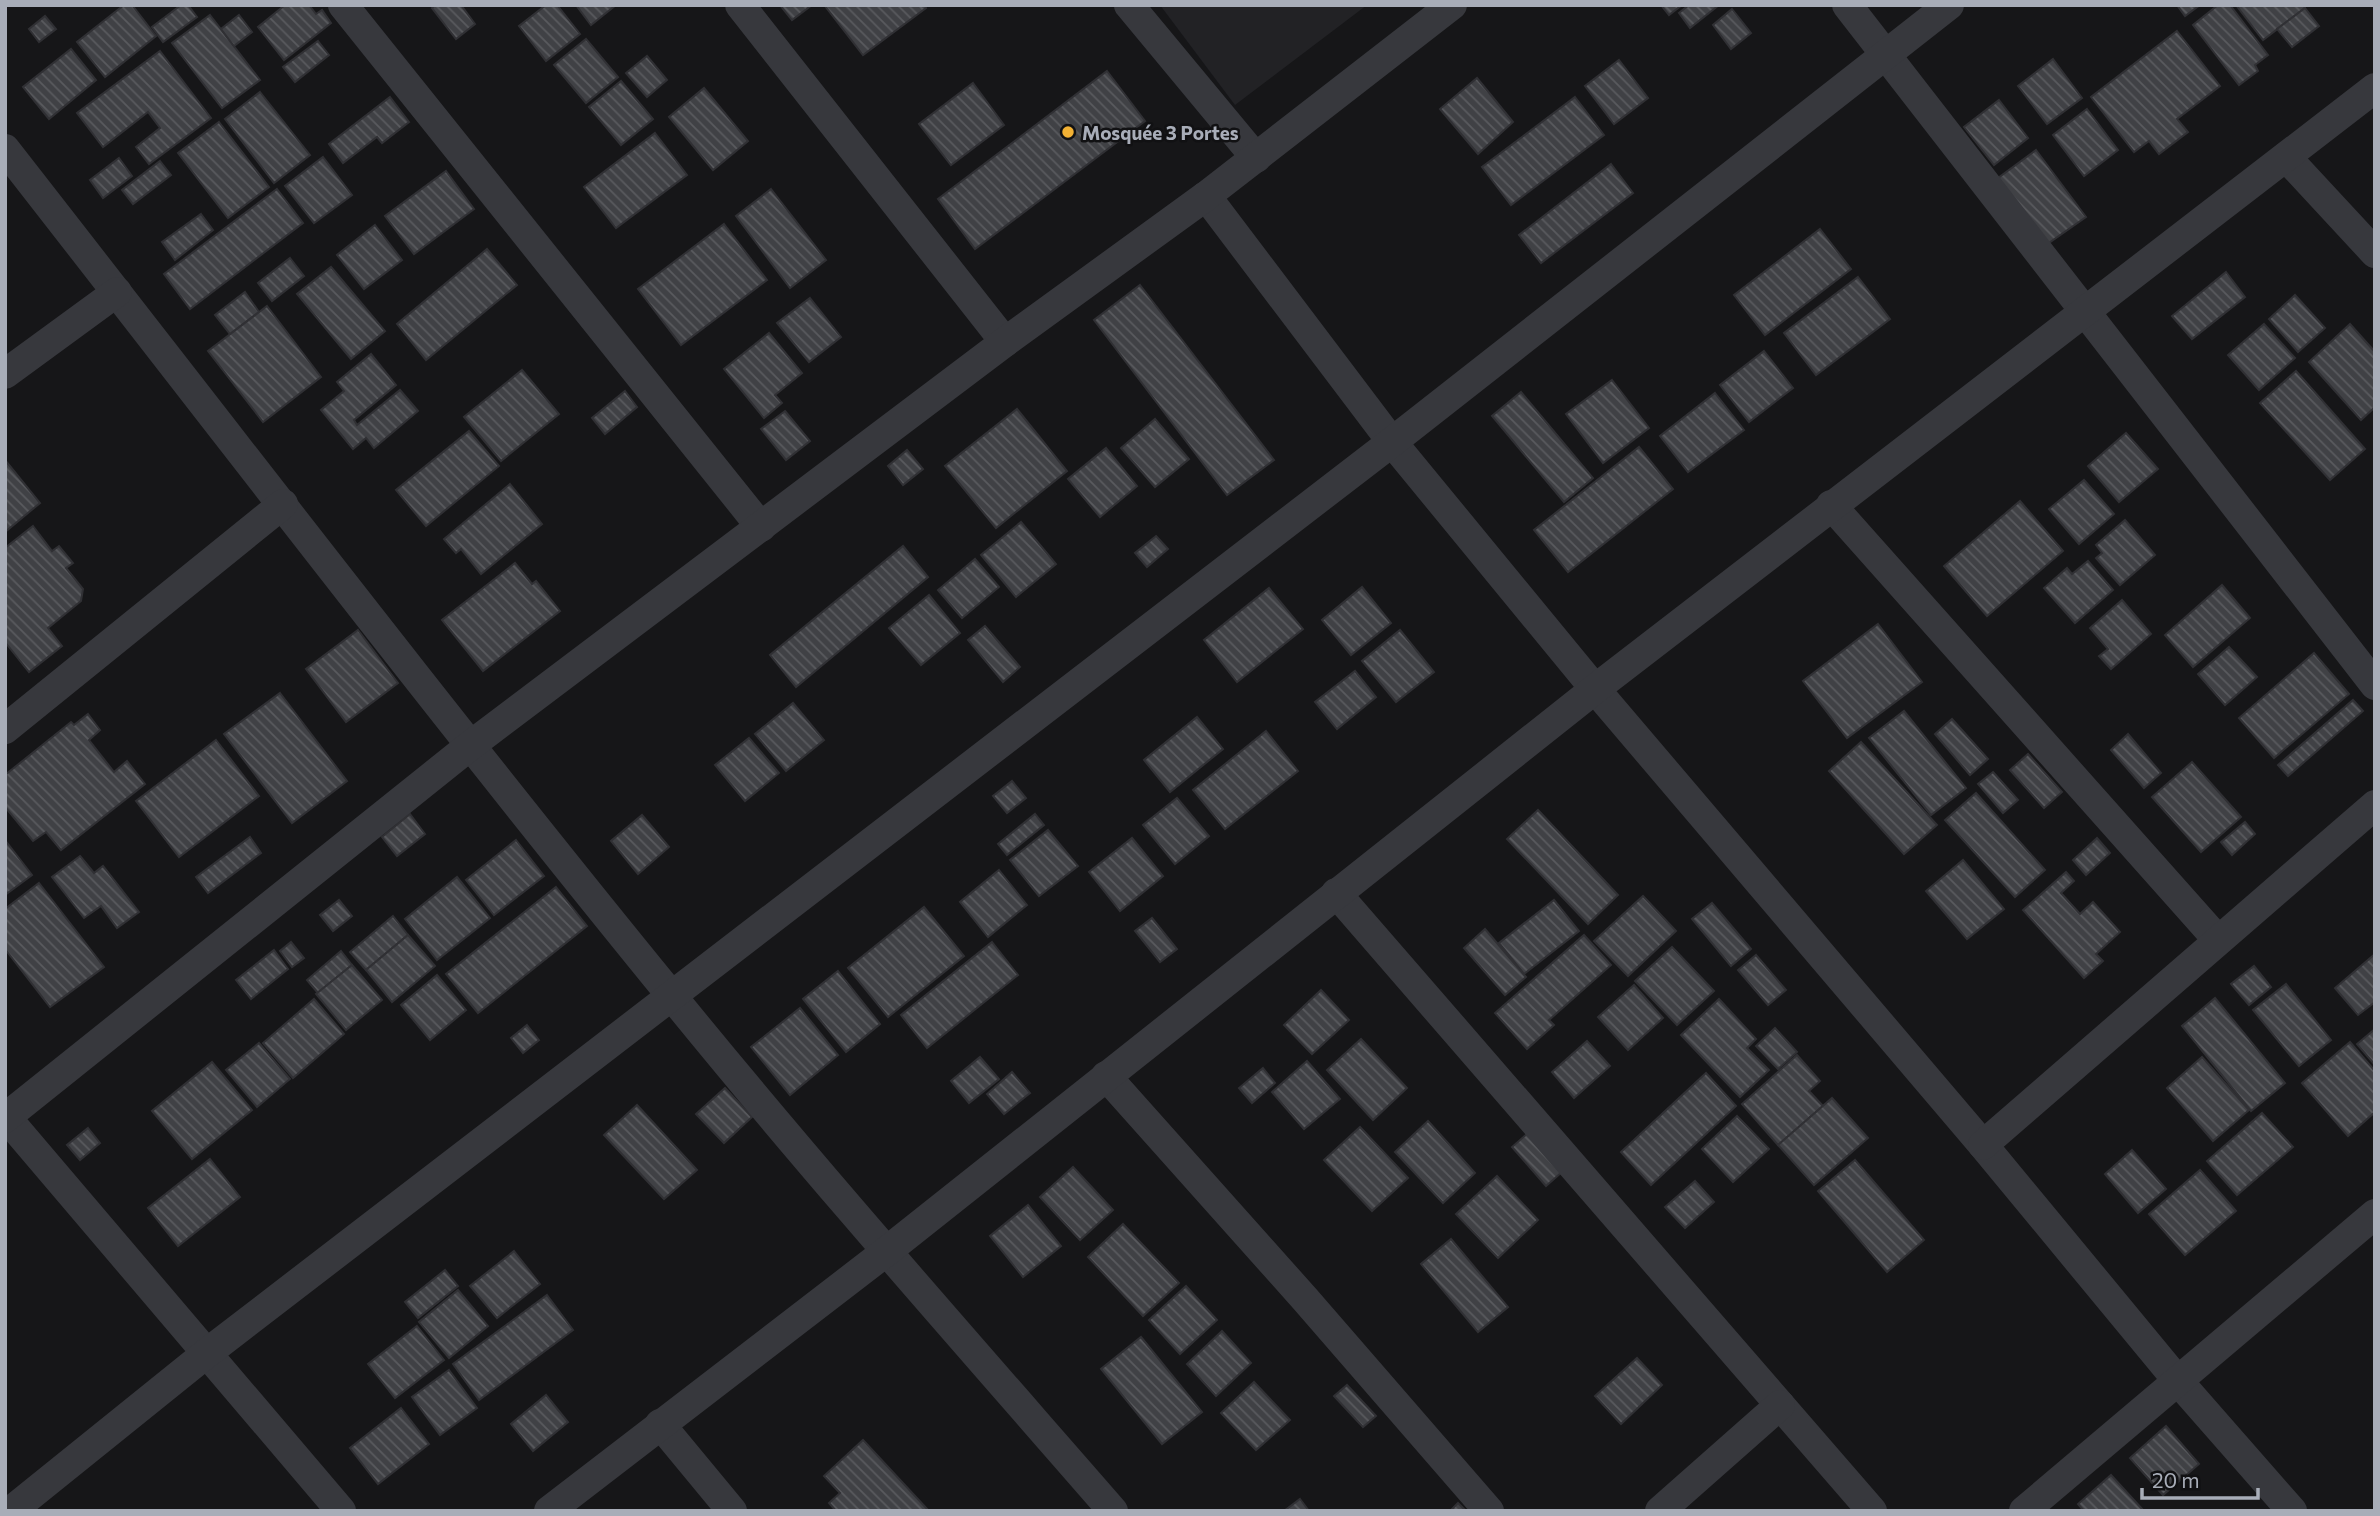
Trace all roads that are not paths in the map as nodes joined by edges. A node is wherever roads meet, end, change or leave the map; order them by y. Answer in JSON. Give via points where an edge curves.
{"nodes":[{"id":1,"x":343,"y":5,"type":"edge"},
{"id":2,"x":740,"y":5,"type":"edge"},
{"id":3,"x":1129,"y":5,"type":"edge"},
{"id":4,"x":1452,"y":5,"type":"edge"},
{"id":5,"x":1847,"y":5,"type":"edge"},
{"id":6,"x":1949,"y":5,"type":"edge"},
{"id":7,"x":1885,"y":55,"type":"junction"},
{"id":8,"x":2375,"y":88,"type":"edge"},
{"id":9,"x":5,"y":149,"type":"edge"},
{"id":10,"x":2286,"y":157,"type":"junction"},
{"id":11,"x":1256,"y":158,"type":"junction"},
{"id":12,"x":1206,"y":196,"type":"junction"},
{"id":13,"x":2375,"y":253,"type":"edge"},
{"id":14,"x":117,"y":292,"type":"junction"},
{"id":15,"x":2084,"y":311,"type":"junction"},
{"id":16,"x":1005,"y":342,"type":"junction"},
{"id":17,"x":5,"y":374,"type":"edge"},
{"id":18,"x":1392,"y":442,"type":"junction"},
{"id":19,"x":283,"y":504,"type":"junction"},
{"id":20,"x":1831,"y":505,"type":"junction"},
{"id":21,"x":761,"y":527,"type":"junction"},
{"id":22,"x":2375,"y":685,"type":"edge"},
{"id":23,"x":1595,"y":689,"type":"junction"},
{"id":24,"x":5,"y":729,"type":"edge"},
{"id":25,"x":471,"y":746,"type":"junction"},
{"id":26,"x":2375,"y":805,"type":"edge"},
{"id":27,"x":1336,"y":893,"type":"junction"},
{"id":28,"x":2218,"y":940,"type":"junction"},
{"id":29,"x":673,"y":997,"type":"junction"},
{"id":30,"x":1106,"y":1076,"type":"junction"},
{"id":31,"x":6,"y":1117,"type":"edge"},
{"id":32,"x":1983,"y":1145,"type":"junction"},
{"id":33,"x":2375,"y":1214,"type":"edge"},
{"id":34,"x":887,"y":1251,"type":"junction"},
{"id":35,"x":207,"y":1353,"type":"junction"},
{"id":36,"x":2178,"y":1381,"type":"junction"},
{"id":37,"x":1780,"y":1405,"type":"junction"},
{"id":38,"x":660,"y":1424,"type":"junction"},
{"id":39,"x":11,"y":1511,"type":"edge"},
{"id":40,"x":341,"y":1511,"type":"edge"},
{"id":41,"x":549,"y":1511,"type":"edge"},
{"id":42,"x":732,"y":1511,"type":"edge"},
{"id":43,"x":1113,"y":1511,"type":"edge"},
{"id":44,"x":1489,"y":1511,"type":"edge"},
{"id":45,"x":1660,"y":1511,"type":"edge"},
{"id":46,"x":1872,"y":1511,"type":"edge"},
{"id":47,"x":2024,"y":1511,"type":"edge"},
{"id":48,"x":2292,"y":1511,"type":"edge"}],
"edges":[{"from":1,"to":21,"type":"street"},
{"from":2,"to":16,"type":"street"},
{"from":3,"to":11,"type":"street"},
{"from":4,"to":11,"type":"street"},
{"from":5,"to":7,"type":"street"},
{"from":6,"to":7,"type":"street"},
{"from":7,"to":15,"type":"street"},
{"from":7,"to":18,"type":"street"},
{"from":8,"to":10,"type":"street"},
{"from":9,"to":14,"type":"street"},
{"from":10,"to":13,"type":"street"},
{"from":10,"to":15,"type":"street"},
{"from":11,"to":12,"type":"street"},
{"from":12,"to":16,"type":"street"},
{"from":12,"to":18,"type":"street"},
{"from":14,"to":17,"type":"street"},
{"from":14,"to":19,"type":"street"},
{"from":15,"to":20,"type":"street"},
{"from":15,"to":22,"type":"street"},
{"from":16,"to":21,"type":"street"},
{"from":18,"to":23,"type":"street"},
{"from":18,"to":29,"type":"street"},
{"from":19,"to":24,"type":"street"},
{"from":19,"to":25,"type":"street"},
{"from":20,"to":23,"type":"street"},
{"from":20,"to":28,"type":"street"},
{"from":21,"to":25,"type":"street"},
{"from":23,"to":27,"type":"street"},
{"from":23,"to":32,"type":"street"},
{"from":25,"to":29,"type":"street"},
{"from":25,"to":31,"type":"street"},
{"from":26,"to":28,"type":"street"},
{"from":27,"to":30,"type":"street"},
{"from":27,"to":37,"type":"street"},
{"from":28,"to":32,"type":"street"},
{"from":29,"to":34,"type":"street"},
{"from":29,"to":35,"type":"street"},
{"from":30,"to":34,"type":"street"},
{"from":30,"to":44,"type":"street"},
{"from":31,"to":35,"type":"street"},
{"from":32,"to":36,"type":"street"},
{"from":33,"to":36,"type":"street"},
{"from":34,"to":38,"type":"street"},
{"from":34,"to":43,"type":"street"},
{"from":35,"to":39,"type":"street"},
{"from":35,"to":40,"type":"street"},
{"from":36,"to":47,"type":"street"},
{"from":36,"to":48,"type":"street"},
{"from":37,"to":45,"type":"street"},
{"from":37,"to":46,"type":"street"},
{"from":38,"to":41,"type":"street"},
{"from":38,"to":42,"type":"street"}]}
